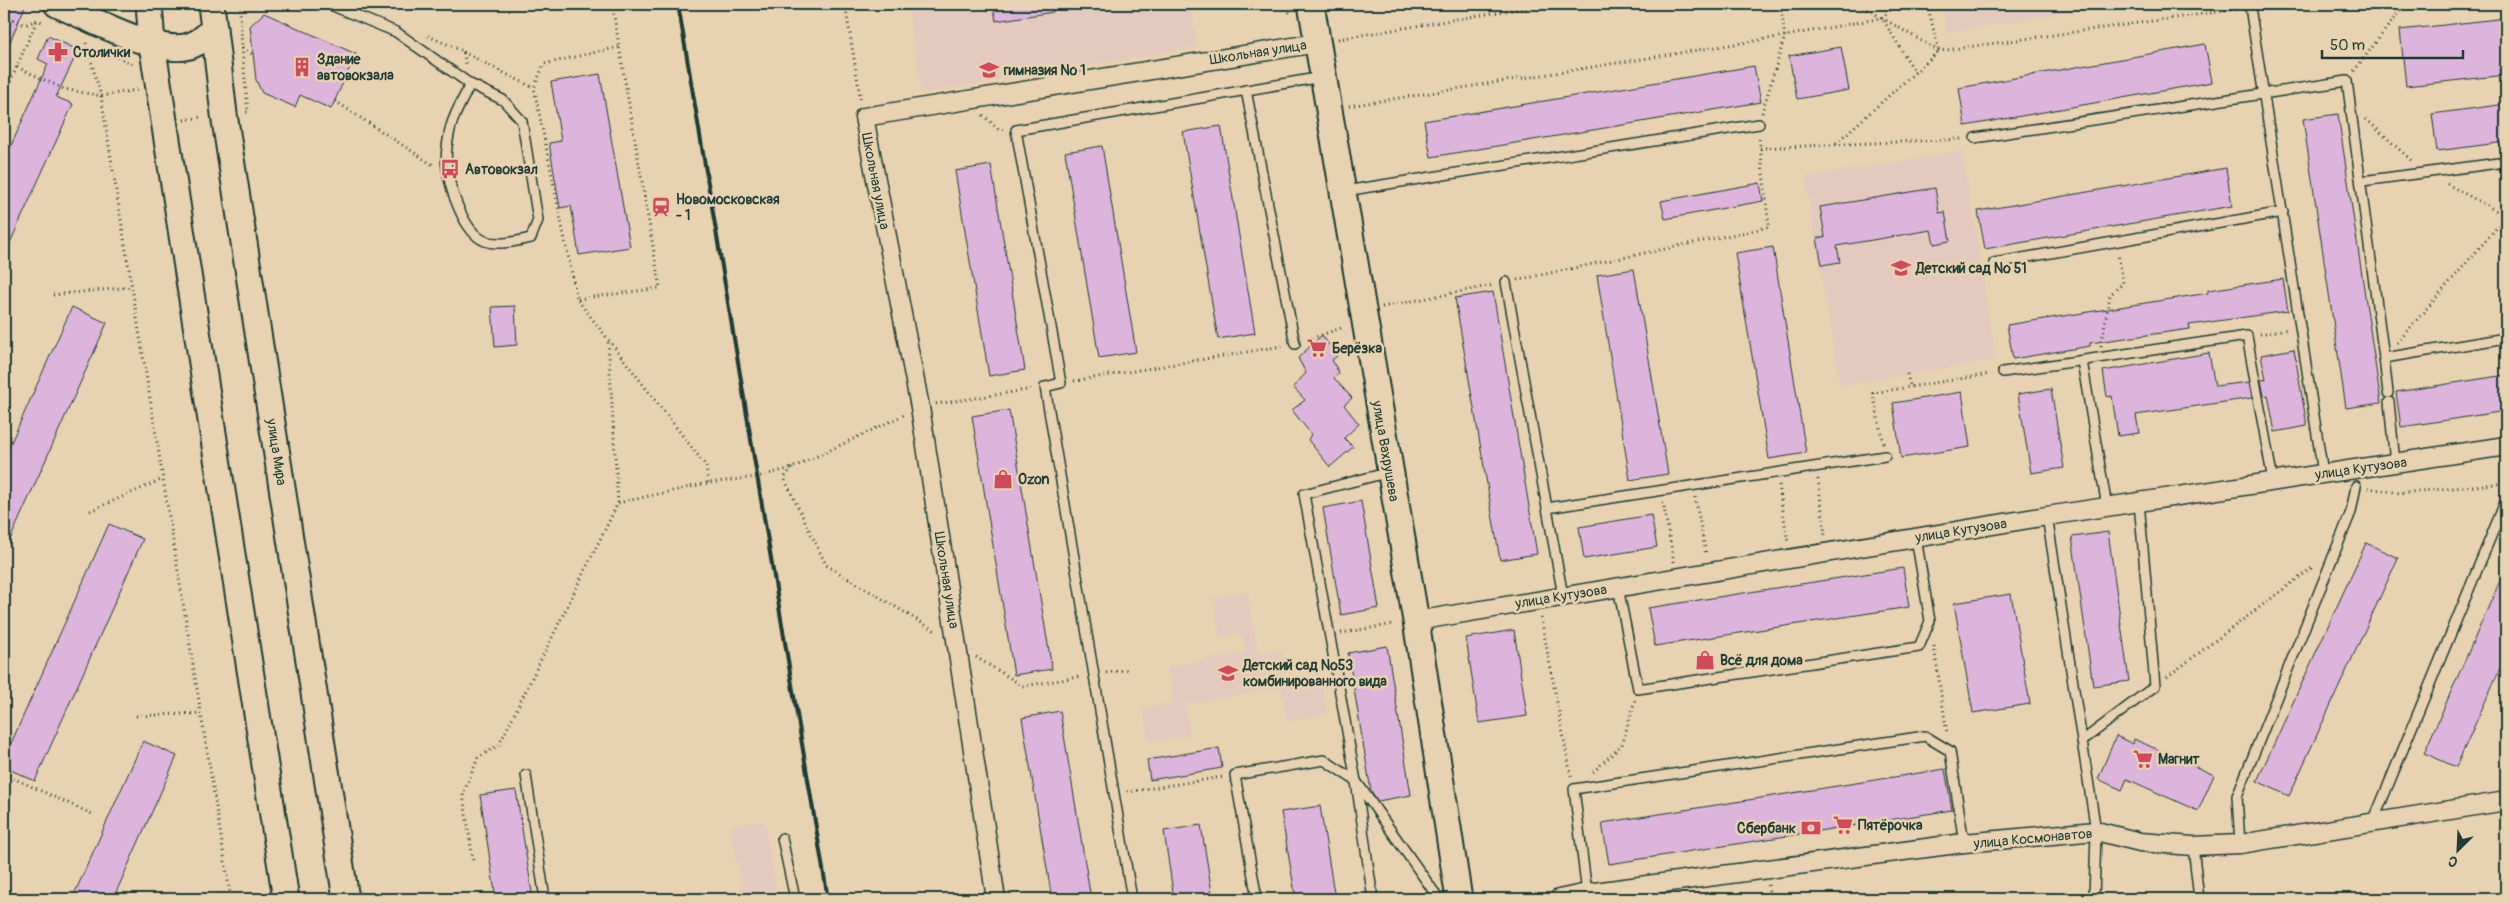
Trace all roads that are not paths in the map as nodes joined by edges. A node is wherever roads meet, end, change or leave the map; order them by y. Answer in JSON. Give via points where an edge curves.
{"nodes":[{"id":1,"x":149,"y":4,"type":"edge"},
{"id":2,"x":211,"y":4,"type":"edge"},
{"id":3,"x":328,"y":4,"type":"edge"},
{"id":4,"x":1311,"y":4,"type":"edge"},
{"id":5,"x":2250,"y":7,"type":"road end"},
{"id":6,"x":51,"y":14,"type":"edge"},
{"id":7,"x":214,"y":29,"type":"junction"},
{"id":8,"x":1317,"y":43,"type":"junction"},
{"id":9,"x":152,"y":44,"type":"junction"},
{"id":10,"x":1322,"y":77,"type":"junction"},
{"id":11,"x":470,"y":84,"type":"junction"},
{"id":12,"x":1246,"y":90,"type":"junction"},
{"id":13,"x":2264,"y":93,"type":"junction"},
{"id":14,"x":1759,"y":124,"type":"road end"},
{"id":15,"x":1975,"y":138,"type":"road end"},
{"id":16,"x":2506,"y":162,"type":"edge"},
{"id":17,"x":2362,"y":180,"type":"junction"},
{"id":18,"x":1342,"y":192,"type":"junction"},
{"id":19,"x":2283,"y":212,"type":"junction"},
{"id":20,"x":1994,"y":263,"type":"dead end"},
{"id":21,"x":1506,"y":282,"type":"road end"},
{"id":22,"x":2506,"y":338,"type":"edge"},
{"id":23,"x":1296,"y":344,"type":"road end"},
{"id":24,"x":2384,"y":358,"type":"junction"},
{"id":25,"x":2082,"y":361,"type":"junction"},
{"id":26,"x":2003,"y":372,"type":"road end"},
{"id":27,"x":2506,"y":446,"type":"edge"},
{"id":28,"x":1885,"y":456,"type":"road end"},
{"id":29,"x":2395,"y":463,"type":"junction"},
{"id":30,"x":1390,"y":472,"type":"junction"},
{"id":31,"x":2323,"y":473,"type":"junction"},
{"id":32,"x":2273,"y":480,"type":"junction"},
{"id":33,"x":2356,"y":486,"type":"road end"},
{"id":34,"x":2506,"y":500,"type":"edge"},
{"id":35,"x":2138,"y":502,"type":"junction"},
{"id":36,"x":2107,"y":507,"type":"junction"},
{"id":37,"x":1547,"y":508,"type":"junction"},
{"id":38,"x":2047,"y":516,"type":"junction"},
{"id":39,"x":1916,"y":538,"type":"junction"},
{"id":40,"x":1618,"y":587,"type":"junction"},
{"id":41,"x":1562,"y":596,"type":"junction"},
{"id":42,"x":1416,"y":621,"type":"junction"},
{"id":43,"x":2082,"y":741,"type":"junction"},
{"id":44,"x":526,"y":775,"type":"dead end"},
{"id":45,"x":1356,"y":781,"type":"junction"},
{"id":46,"x":2506,"y":801,"type":"edge"},
{"id":47,"x":2373,"y":823,"type":"junction"},
{"id":48,"x":2096,"y":831,"type":"junction"},
{"id":49,"x":782,"y":838,"type":"dead end"},
{"id":50,"x":1964,"y":844,"type":"junction"},
{"id":51,"x":2240,"y":844,"type":"junction"},
{"id":52,"x":2192,"y":846,"type":"junction"},
{"id":53,"x":1587,"y":893,"type":"junction"},
{"id":54,"x":286,"y":899,"type":"edge"},
{"id":55,"x":346,"y":899,"type":"edge"},
{"id":56,"x":545,"y":899,"type":"edge"},
{"id":57,"x":795,"y":899,"type":"edge"},
{"id":58,"x":996,"y":899,"type":"edge"},
{"id":59,"x":1132,"y":899,"type":"edge"},
{"id":60,"x":1256,"y":899,"type":"edge"},
{"id":61,"x":1373,"y":899,"type":"edge"},
{"id":62,"x":1439,"y":899,"type":"edge"},
{"id":63,"x":1459,"y":899,"type":"edge"},
{"id":64,"x":1559,"y":899,"type":"edge"},
{"id":65,"x":2094,"y":899,"type":"edge"},
{"id":66,"x":2199,"y":899,"type":"edge"}],
"edges":[{"from":1,"to":9,"type":"main road"},
{"from":2,"to":7,"type":"main road","name":"улица Мира"},
{"from":3,"to":11,"type":"lane","via":[[396,32]]},
{"from":4,"to":8,"type":"main road","name":"улица Вахрушева"},
{"from":5,"to":13,"type":"lane"},
{"from":6,"to":9,"type":"main road"},
{"from":7,"to":9,"type":"main road","via":[[200,42],[184,48]]},
{"from":7,"to":55,"type":"main road","name":"улица Мира"},
{"from":8,"to":10,"type":"main road","name":"улица Вахрушева"},
{"from":8,"to":58,"type":"street","name":"Школьная улица","via":[[864,116],[922,416]]},
{"from":9,"to":54,"type":"main road"},
{"from":10,"to":12,"type":"lane"},
{"from":10,"to":18,"type":"main road","name":"улица Вахрушева"},
{"from":11,"to":11,"type":"lane","via":[[503,100],[522,121],[538,220],[531,238],[486,242],[470,230],[460,211],[447,168],[451,126]]},
{"from":12,"to":23,"type":"lane"},
{"from":12,"to":59,"type":"lane","via":[[1016,130],[1061,383],[1046,387]]},
{"from":13,"to":15,"type":"lane"},
{"from":13,"to":17,"type":"lane","via":[[2347,81]]},
{"from":13,"to":19,"type":"lane"},
{"from":14,"to":18,"type":"lane"},
{"from":16,"to":17,"type":"lane"},
{"from":17,"to":24,"type":"lane"},
{"from":18,"to":30,"type":"main road","name":"улица Вахрушева"},
{"from":19,"to":20,"type":"lane"},
{"from":19,"to":31,"type":"lane"},
{"from":21,"to":37,"type":"lane"},
{"from":22,"to":24,"type":"lane"},
{"from":24,"to":29,"type":"lane"},
{"from":25,"to":26,"type":"lane"},
{"from":25,"to":32,"type":"lane","via":[[2247,336]]},
{"from":25,"to":36,"type":"lane"},
{"from":27,"to":29,"type":"street","name":"улица Кутузова"},
{"from":28,"to":37,"type":"lane"},
{"from":29,"to":31,"type":"street","name":"улица Кутузова"},
{"from":30,"to":42,"type":"main road","name":"улица Вахрушева"},
{"from":30,"to":45,"type":"lane","via":[[1304,494]]},
{"from":31,"to":32,"type":"street","name":"улица Кутузова"},
{"from":32,"to":35,"type":"street","name":"улица Кутузова"},
{"from":33,"to":51,"type":"lane","via":[[2351,512],[2237,796]]},
{"from":34,"to":47,"type":"lane"},
{"from":35,"to":36,"type":"street","name":"улица Кутузова"},
{"from":35,"to":43,"type":"lane","via":[[2155,686]]},
{"from":36,"to":38,"type":"street","name":"улица Кутузова"},
{"from":37,"to":41,"type":"lane"},
{"from":38,"to":39,"type":"street","name":"улица Кутузова"},
{"from":38,"to":43,"type":"lane"},
{"from":39,"to":40,"type":"street","name":"улица Кутузова"},
{"from":39,"to":40,"type":"lane","via":[[1930,621],[1919,647],[1638,689]]},
{"from":40,"to":41,"type":"street","name":"улица Кутузова"},
{"from":41,"to":42,"type":"street","name":"улица Кутузова"},
{"from":42,"to":63,"type":"main road","name":"улица Вахрушева"},
{"from":43,"to":48,"type":"lane"},
{"from":44,"to":56,"type":"lane"},
{"from":45,"to":60,"type":"lane","via":[[1324,760],[1235,775]]},
{"from":45,"to":61,"type":"lane"},
{"from":45,"to":62,"type":"lane"},
{"from":46,"to":47,"type":"street","name":"улица Космонавтов"},
{"from":47,"to":51,"type":"street","name":"улица Космонавтов"},
{"from":48,"to":50,"type":"street","name":"улица Космонавтов"},
{"from":48,"to":52,"type":"street","name":"улица Космонавтов","via":[[2140,842]]},
{"from":48,"to":65,"type":"lane"},
{"from":49,"to":57,"type":"lane"},
{"from":50,"to":53,"type":"street","name":"улица Космонавтов"},
{"from":50,"to":53,"type":"lane","via":[[1950,750],[1924,736],[1574,789]]},
{"from":51,"to":52,"type":"street","name":"улица Космонавтов"},
{"from":52,"to":66,"type":"lane"},
{"from":53,"to":64,"type":"street","name":"улица Космонавтов"}]}
